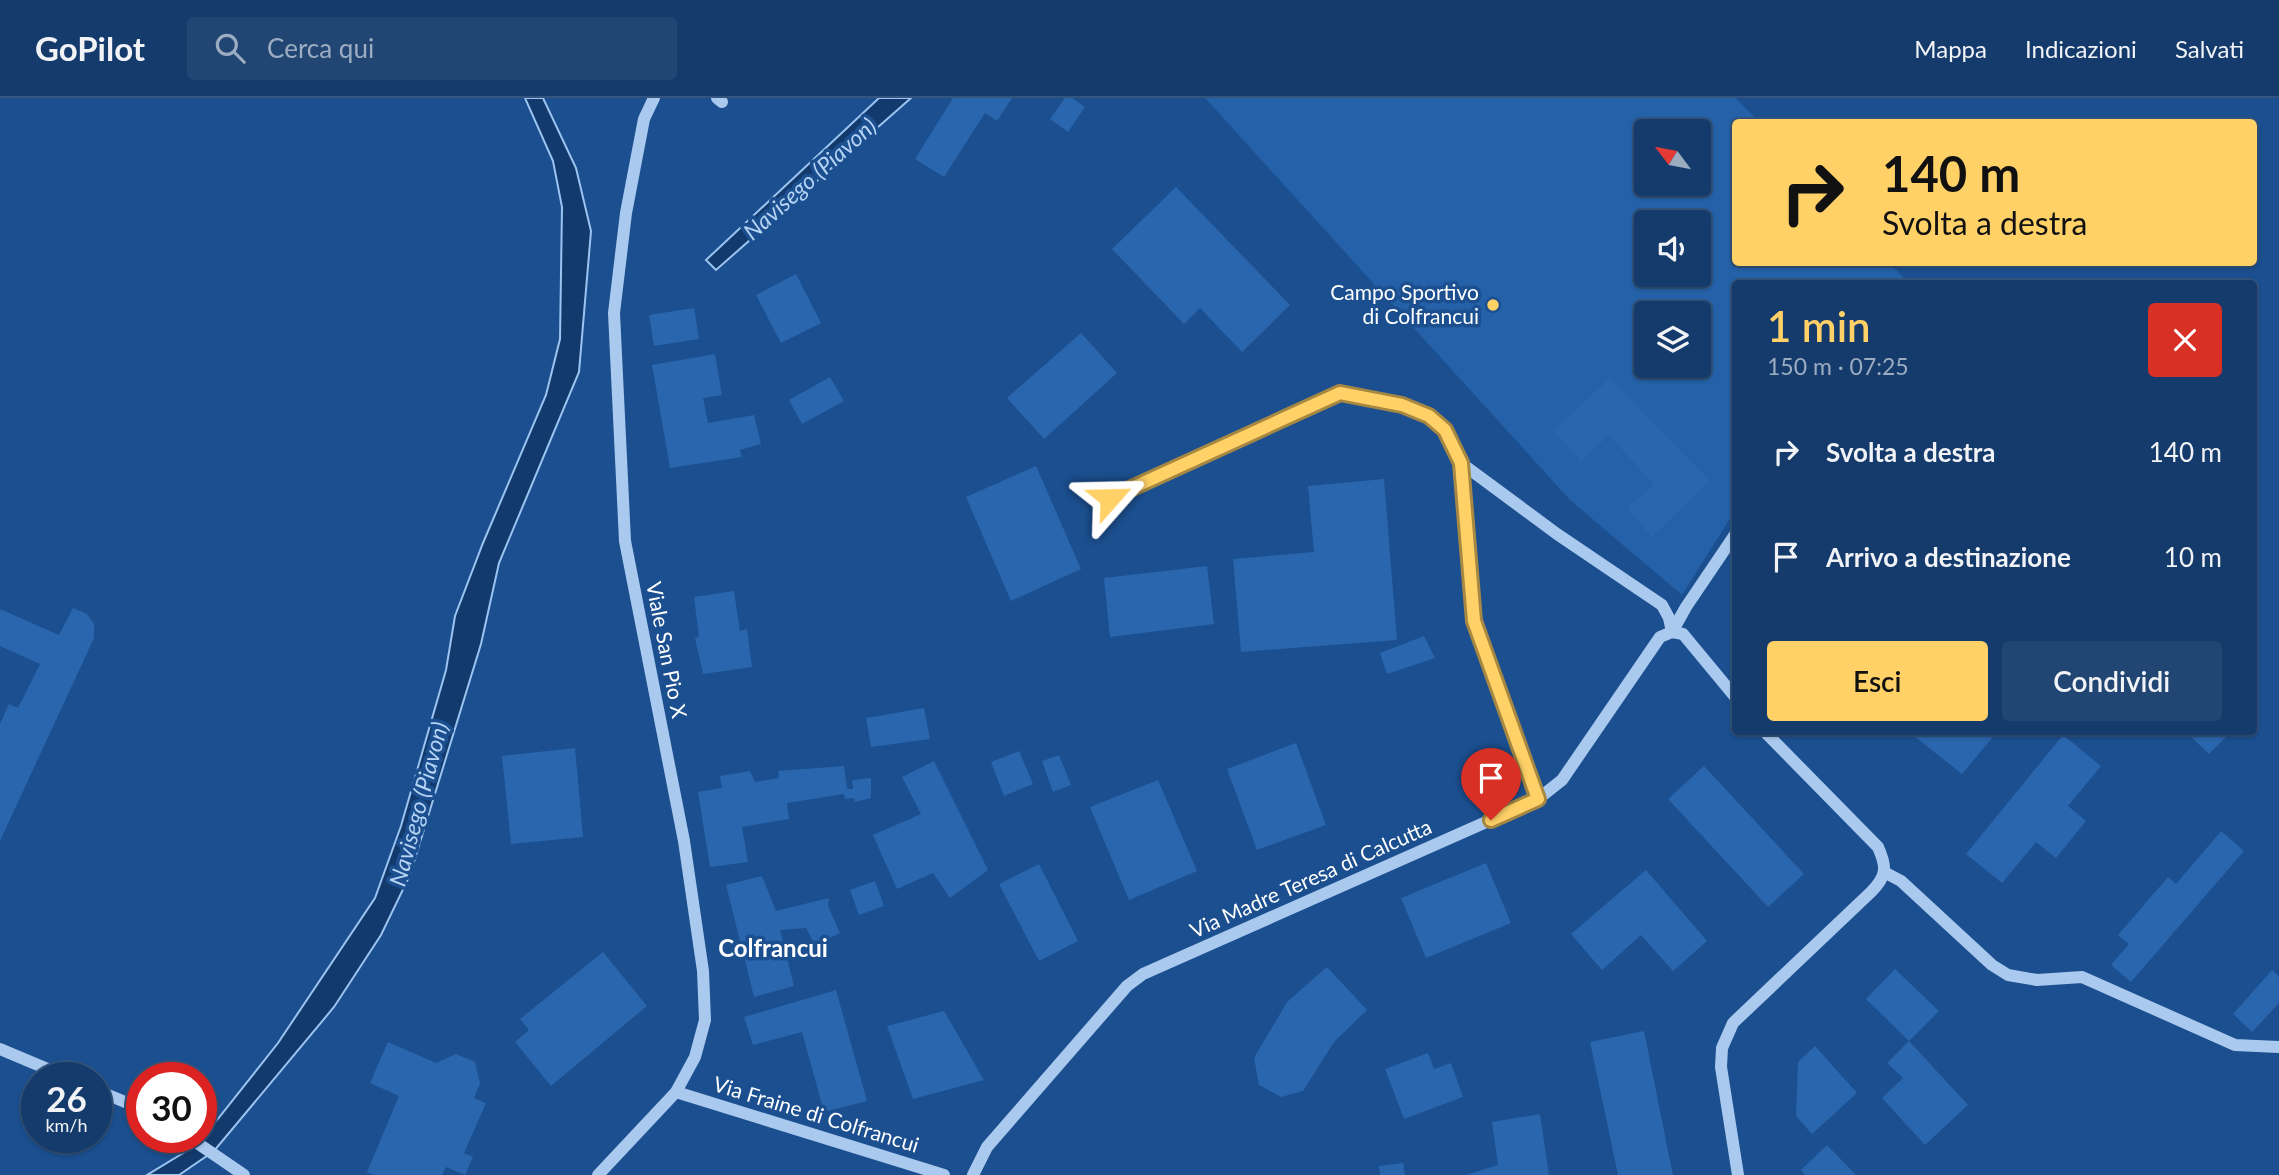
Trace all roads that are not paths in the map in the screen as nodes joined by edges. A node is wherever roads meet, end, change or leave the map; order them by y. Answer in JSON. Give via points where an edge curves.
{"nodes":[{"id":1,"x":654,"y":98,"type":"edge"},
{"id":2,"x":1461,"y":463,"type":"junction"},
{"id":3,"x":1110,"y":498,"type":"dead end"},
{"id":4,"x":1732,"y":539,"type":"edge"},
{"id":5,"x":1672,"y":632,"type":"junction"},
{"id":6,"x":1732,"y":693,"type":"edge"},
{"id":7,"x":1768,"y":735,"type":"edge"},
{"id":8,"x":1538,"y":799,"type":"junction"},
{"id":9,"x":1884,"y":872,"type":"junction"},
{"id":10,"x":2279,"y":1047,"type":"edge"},
{"id":11,"x":0,"y":1049,"type":"edge"},
{"id":12,"x":31,"y":1062,"type":"edge"},
{"id":13,"x":676,"y":1092,"type":"junction"},
{"id":14,"x":212,"y":1153,"type":"edge"},
{"id":15,"x":244,"y":1175,"type":"edge"},
{"id":16,"x":598,"y":1175,"type":"edge"},
{"id":17,"x":944,"y":1175,"type":"edge"},
{"id":18,"x":973,"y":1175,"type":"edge"},
{"id":19,"x":1738,"y":1175,"type":"edge"}],
"edges":[{"from":1,"to":13,"type":"street","name":"Viale San Pio X","via":[[644,119],[626,213],[614,313],[625,541],[684,841],[702,971],[705,1020],[695,1057]]},
{"from":2,"to":3,"type":"street","via":[[1445,430],[1429,416],[1402,405],[1340,393]]},
{"from":2,"to":5,"type":"street","via":[[1662,605]]},
{"from":2,"to":8,"type":"street","via":[[1474,621]]},
{"from":4,"to":5,"type":"street","name":"Via Madre Teresa di Calcutta"},
{"from":5,"to":6,"type":"street","via":[[1688,638]]},
{"from":5,"to":8,"type":"street","name":"Via Madre Teresa di Calcutta","via":[[1660,637],[1562,780]]},
{"from":7,"to":9,"type":"street","via":[[1878,847]]},
{"from":8,"to":18,"type":"street","name":"Via Madre Teresa di Calcutta","via":[[1143,974],[1127,986],[987,1147]]},
{"from":9,"to":10,"type":"street","via":[[1901,881],[2008,975],[2037,980],[2082,977],[2235,1045]]},
{"from":9,"to":19,"type":"street","via":[[1871,892],[1733,1023],[1722,1048],[1721,1067]]},
{"from":11,"to":12,"type":"street"},
{"from":13,"to":16,"type":"street","name":"Viale San Pio X"},
{"from":13,"to":17,"type":"street","name":"Via Fraine di Colfrancui"},
{"from":14,"to":15,"type":"street"}]}
